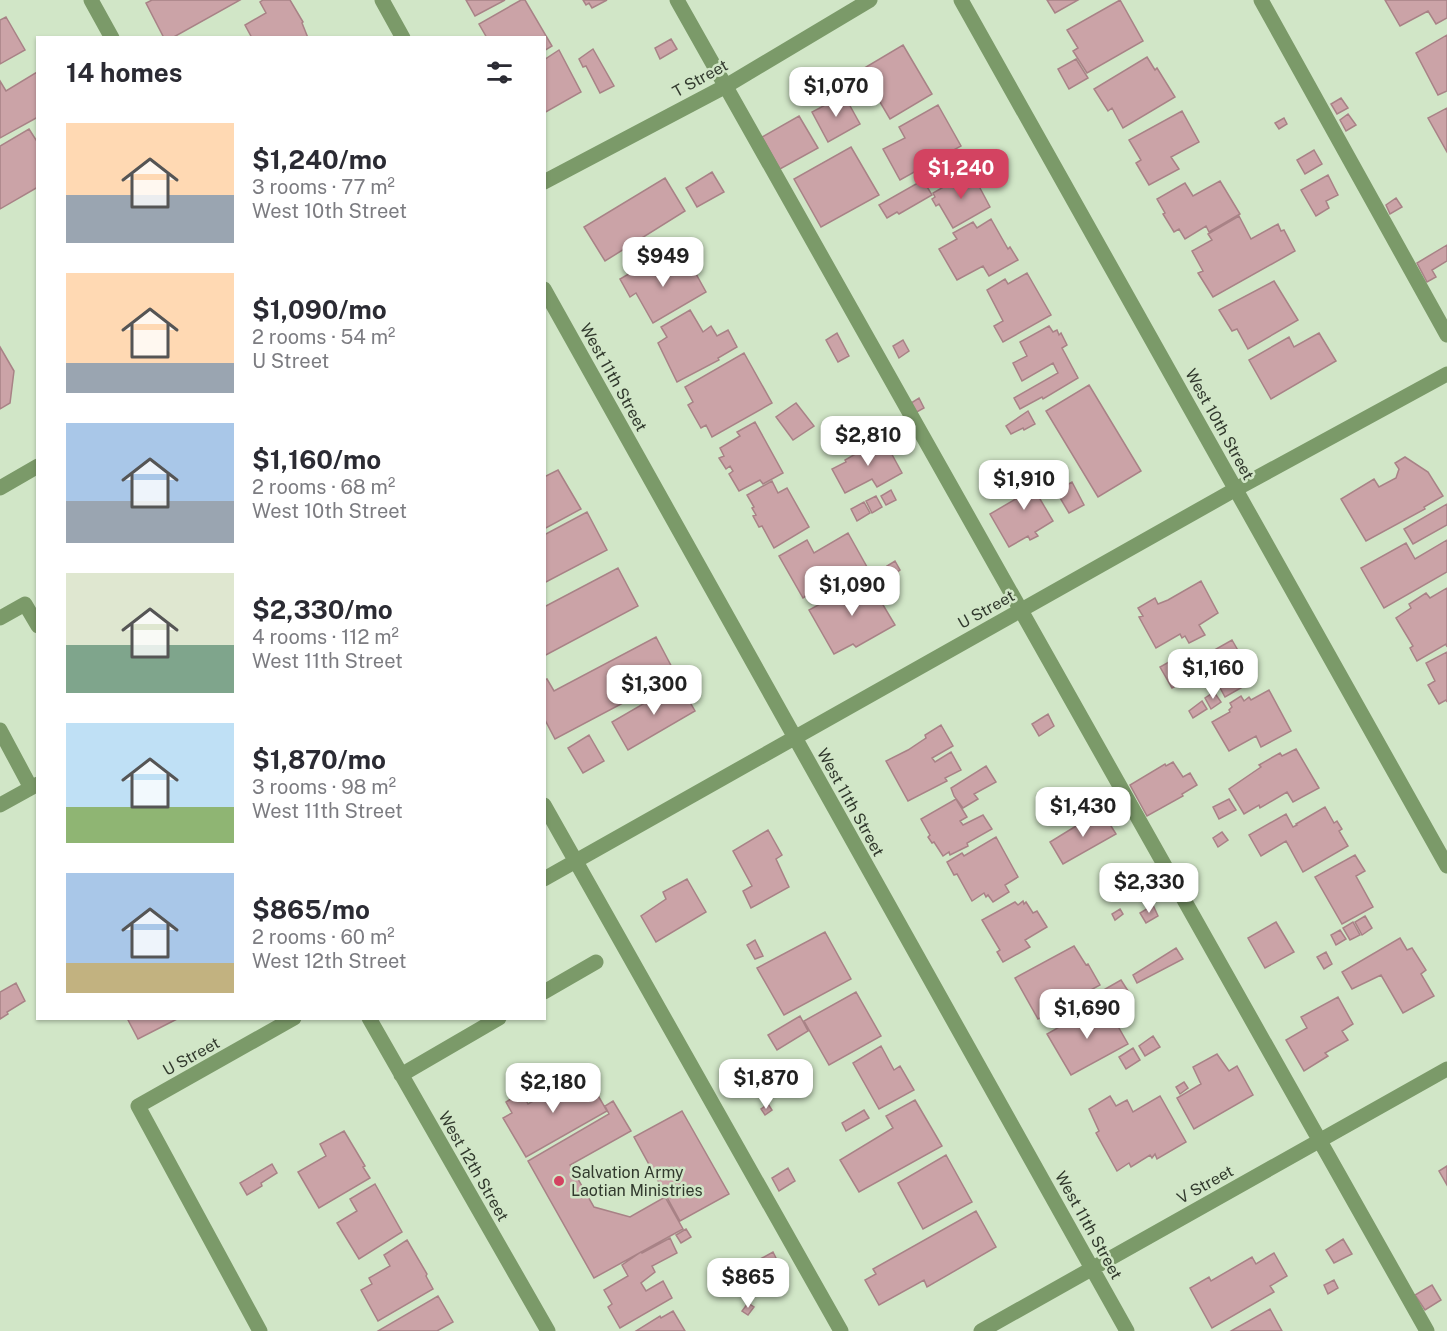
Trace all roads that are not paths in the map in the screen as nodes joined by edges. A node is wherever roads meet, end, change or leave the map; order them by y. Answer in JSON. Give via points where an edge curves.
{"nodes":[{"id":1,"x":91,"y":0,"type":"edge"},
{"id":2,"x":382,"y":0,"type":"edge"},
{"id":3,"x":677,"y":0,"type":"edge"},
{"id":4,"x":870,"y":0,"type":"edge"},
{"id":5,"x":961,"y":0,"type":"edge"},
{"id":6,"x":1261,"y":0,"type":"edge"},
{"id":7,"x":111,"y":36,"type":"edge"},
{"id":8,"x":402,"y":36,"type":"edge"},
{"id":9,"x":726,"y":86,"type":"junction"},
{"id":10,"x":546,"y":181,"type":"edge"},
{"id":11,"x":546,"y":293,"type":"edge"},
{"id":12,"x":1447,"y":335,"type":"edge"},
{"id":13,"x":1447,"y":374,"type":"edge"},
{"id":14,"x":36,"y":467,"type":"edge"},
{"id":15,"x":0,"y":488,"type":"edge"},
{"id":16,"x":1236,"y":489,"type":"junction"},
{"id":17,"x":1021,"y":610,"type":"junction"},
{"id":18,"x":0,"y":618,"type":"edge"},
{"id":19,"x":36,"y":623,"type":"edge"},
{"id":20,"x":0,"y":730,"type":"edge"},
{"id":21,"x":794,"y":738,"type":"junction"},
{"id":22,"x":34,"y":786,"type":"edge"},
{"id":23,"x":0,"y":805,"type":"edge"},
{"id":24,"x":546,"y":809,"type":"edge"},
{"id":25,"x":576,"y":861,"type":"junction"},
{"id":26,"x":1447,"y":866,"type":"edge"},
{"id":27,"x":546,"y":878,"type":"edge"},
{"id":28,"x":596,"y":962,"type":"dead end"},
{"id":29,"x":546,"y":991,"type":"edge"},
{"id":30,"x":290,"y":1020,"type":"edge"},
{"id":31,"x":370,"y":1020,"type":"edge"},
{"id":32,"x":496,"y":1020,"type":"edge"},
{"id":33,"x":1447,"y":1069,"type":"edge"},
{"id":34,"x":401,"y":1075,"type":"junction"},
{"id":35,"x":1320,"y":1141,"type":"junction"},
{"id":36,"x":1093,"y":1268,"type":"junction"},
{"id":37,"x":260,"y":1331,"type":"edge"},
{"id":38,"x":548,"y":1331,"type":"edge"},
{"id":39,"x":841,"y":1331,"type":"edge"},
{"id":40,"x":981,"y":1331,"type":"edge"},
{"id":41,"x":1127,"y":1331,"type":"edge"},
{"id":42,"x":1427,"y":1331,"type":"edge"}],
"edges":[{"from":1,"to":7,"type":"street"},
{"from":2,"to":8,"type":"street"},
{"from":3,"to":9,"type":"street"},
{"from":4,"to":9,"type":"street","name":"T Street"},
{"from":5,"to":16,"type":"street","name":"West 10th Street"},
{"from":6,"to":12,"type":"street"},
{"from":9,"to":10,"type":"street","name":"T Street"},
{"from":9,"to":17,"type":"street"},
{"from":11,"to":21,"type":"street","name":"West 11th Street"},
{"from":13,"to":16,"type":"street","name":"U Street"},
{"from":14,"to":15,"type":"street"},
{"from":16,"to":17,"type":"street","name":"U Street"},
{"from":16,"to":26,"type":"street","name":"West 10th Street"},
{"from":17,"to":21,"type":"street","name":"U Street"},
{"from":17,"to":35,"type":"street"},
{"from":18,"to":19,"type":"street","via":[[25,604]]},
{"from":20,"to":22,"type":"street"},
{"from":21,"to":25,"type":"street","name":"U Street"},
{"from":21,"to":36,"type":"street","name":"West 11th Street"},
{"from":22,"to":23,"type":"street"},
{"from":24,"to":25,"type":"street"},
{"from":25,"to":27,"type":"street","name":"U Street"},
{"from":25,"to":39,"type":"street"},
{"from":28,"to":29,"type":"street"},
{"from":30,"to":37,"type":"street","name":"U Street","via":[[138,1106]]},
{"from":31,"to":34,"type":"street","name":"West 12th Street"},
{"from":32,"to":34,"type":"street"},
{"from":33,"to":35,"type":"street","name":"V Street"},
{"from":34,"to":38,"type":"street","name":"West 12th Street"},
{"from":35,"to":36,"type":"street","name":"V Street"},
{"from":35,"to":42,"type":"street"},
{"from":36,"to":40,"type":"street","name":"V Street"},
{"from":36,"to":41,"type":"street","name":"West 11th Street"}]}
